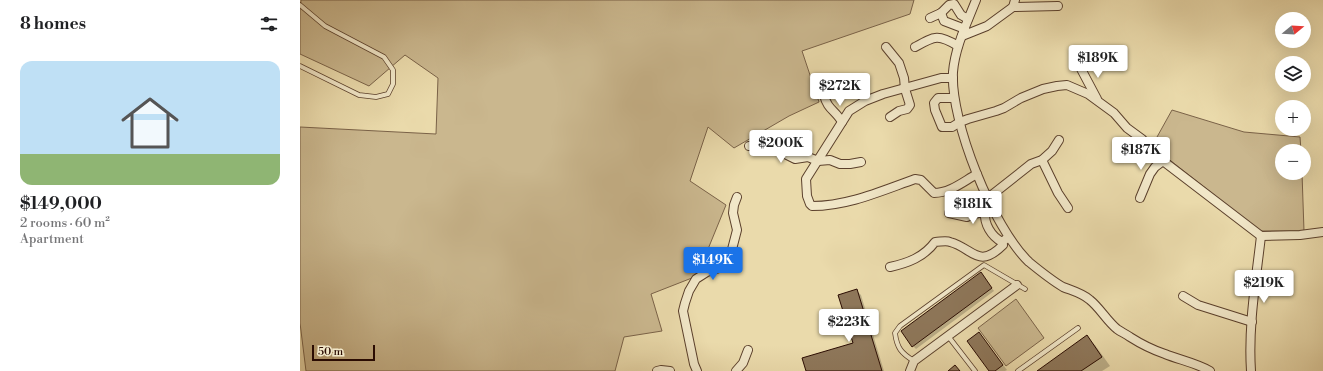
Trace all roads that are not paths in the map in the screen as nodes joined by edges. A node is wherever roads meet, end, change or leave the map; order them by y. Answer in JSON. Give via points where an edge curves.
{"nodes":[{"id":1,"x":976,"y":0,"type":"edge"},
{"id":2,"x":1014,"y":4,"type":"edge"},
{"id":3,"x":300,"y":5,"type":"edge"},
{"id":4,"x":1058,"y":6,"type":"dead end"},
{"id":5,"x":941,"y":13,"type":"junction"},
{"id":6,"x":930,"y":18,"type":"dead end"},
{"id":7,"x":968,"y":19,"type":"junction"},
{"id":8,"x":963,"y":32,"type":"junction"},
{"id":9,"x":958,"y":46,"type":"junction"},
{"id":10,"x":915,"y":47,"type":"dead end"},
{"id":11,"x":886,"y":48,"type":"dead end"},
{"id":12,"x":300,"y":66,"type":"edge"},
{"id":13,"x":1080,"y":67,"type":"dead end"},
{"id":14,"x":953,"y":78,"type":"junction"},
{"id":15,"x":905,"y":89,"type":"junction"},
{"id":16,"x":824,"y":95,"type":"dead end"},
{"id":17,"x":954,"y":98,"type":"junction"},
{"id":18,"x":1097,"y":100,"type":"junction"},
{"id":19,"x":890,"y":117,"type":"dead end"},
{"id":20,"x":842,"y":122,"type":"junction"},
{"id":21,"x":960,"y":122,"type":"junction"},
{"id":22,"x":1059,"y":140,"type":"dead end"},
{"id":23,"x":748,"y":146,"type":"dead end"},
{"id":24,"x":1042,"y":160,"type":"junction"},
{"id":25,"x":818,"y":161,"type":"junction"},
{"id":26,"x":1163,"y":161,"type":"junction"},
{"id":27,"x":861,"y":162,"type":"dead end"},
{"id":28,"x":977,"y":174,"type":"junction"},
{"id":29,"x":737,"y":197,"type":"dead end"},
{"id":30,"x":988,"y":198,"type":"junction"},
{"id":31,"x":1140,"y":198,"type":"dead end"},
{"id":32,"x":1068,"y":208,"type":"dead end"},
{"id":33,"x":994,"y":209,"type":"junction"},
{"id":34,"x":985,"y":212,"type":"junction"},
{"id":35,"x":949,"y":213,"type":"dead end"},
{"id":36,"x":1323,"y":232,"type":"edge"},
{"id":37,"x":1261,"y":236,"type":"junction"},
{"id":38,"x":1009,"y":237,"type":"junction"},
{"id":39,"x":1002,"y":242,"type":"junction"},
{"id":40,"x":890,"y":267,"type":"dead end"},
{"id":41,"x":1017,"y":285,"type":"junction"},
{"id":42,"x":1025,"y":289,"type":"dead end"},
{"id":43,"x":1183,"y":296,"type":"dead end"},
{"id":44,"x":1252,"y":322,"type":"junction"},
{"id":45,"x":1078,"y":328,"type":"dead end"},
{"id":46,"x":947,"y":336,"type":"junction"},
{"id":47,"x":748,"y":350,"type":"dead end"},
{"id":48,"x":914,"y":361,"type":"junction"},
{"id":49,"x":657,"y":371,"type":"edge"},
{"id":50,"x":670,"y":371,"type":"edge"},
{"id":51,"x":697,"y":371,"type":"edge"},
{"id":52,"x":736,"y":371,"type":"edge"},
{"id":53,"x":910,"y":371,"type":"edge"},
{"id":54,"x":975,"y":371,"type":"edge"},
{"id":55,"x":1018,"y":371,"type":"edge"},
{"id":56,"x":1210,"y":371,"type":"edge"},
{"id":57,"x":1251,"y":371,"type":"edge"}],
"edges":[{"from":1,"to":7,"type":"street"},
{"from":2,"to":4,"type":"street"},
{"from":2,"to":8,"type":"street","via":[[987,26]]},
{"from":3,"to":12,"type":"lane","via":[[325,26],[384,57],[393,70],[393,84],[388,94],[376,97],[359,95]]},
{"from":5,"to":6,"type":"street"},
{"from":5,"to":7,"type":"street","via":[[954,4],[961,15]]},
{"from":5,"to":8,"type":"street","via":[[944,21]]},
{"from":7,"to":8,"type":"street"},
{"from":8,"to":9,"type":"street"},
{"from":9,"to":10,"type":"street","via":[[941,37],[930,39]]},
{"from":9,"to":14,"type":"street"},
{"from":11,"to":15,"type":"street","via":[[899,63]]},
{"from":13,"to":18,"type":"street"},
{"from":14,"to":15,"type":"street","via":[[941,78]]},
{"from":14,"to":17,"type":"street"},
{"from":15,"to":19,"type":"street","via":[[910,105],[907,110],[899,111]]},
{"from":15,"to":20,"type":"street","via":[[865,101],[849,111]]},
{"from":16,"to":20,"type":"street","via":[[827,106],[839,115]]},
{"from":17,"to":21,"type":"street"},
{"from":17,"to":21,"type":"street","via":[[938,98],[934,103],[935,110],[942,127],[952,127]]},
{"from":18,"to":21,"type":"street","via":[[1075,88],[1057,86],[1043,89],[996,111]]},
{"from":18,"to":26,"type":"street"},
{"from":20,"to":25,"type":"street"},
{"from":21,"to":28,"type":"street"},
{"from":22,"to":24,"type":"street"},
{"from":23,"to":25,"type":"street","via":[[773,150],[795,159],[808,157]]},
{"from":24,"to":30,"type":"street","via":[[1031,164]]},
{"from":24,"to":32,"type":"street"},
{"from":25,"to":27,"type":"street","via":[[830,160],[840,164]]},
{"from":25,"to":28,"type":"street","via":[[806,179],[807,196],[812,206],[860,199],[915,179],[922,180],[934,193],[940,193]]},
{"from":26,"to":31,"type":"street","via":[[1150,174]]},
{"from":26,"to":37,"type":"street"},
{"from":28,"to":30,"type":"street"},
{"from":29,"to":51,"type":"street","via":[[733,213],[736,230],[730,257],[719,268],[696,279],[688,291],[683,311]]},
{"from":30,"to":33,"type":"street"},
{"from":33,"to":34,"type":"street"},
{"from":33,"to":38,"type":"street"},
{"from":34,"to":35,"type":"street","via":[[967,217]]},
{"from":34,"to":39,"type":"street","via":[[989,229],[995,238]]},
{"from":36,"to":37,"type":"street"},
{"from":37,"to":44,"type":"street"},
{"from":38,"to":39,"type":"street"},
{"from":38,"to":56,"type":"street","via":[[1022,255],[1040,272],[1090,300],[1118,330],[1148,347]]},
{"from":39,"to":40,"type":"street","via":[[1003,244],[993,253],[982,257],[949,241],[935,242],[919,257],[906,264]]},
{"from":41,"to":42,"type":"lane"},
{"from":41,"to":46,"type":"street"},
{"from":41,"to":48,"type":"lane","via":[[984,265],[900,326],[895,333],[896,345],[905,356]]},
{"from":43,"to":44,"type":"street","via":[[1198,305]]},
{"from":44,"to":57,"type":"street"},
{"from":45,"to":55,"type":"lane"},
{"from":46,"to":48,"type":"street"},
{"from":46,"to":54,"type":"lane"},
{"from":47,"to":52,"type":"street","via":[[743,363]]},
{"from":48,"to":53,"type":"street"},
{"from":49,"to":50,"type":"street"}]}
